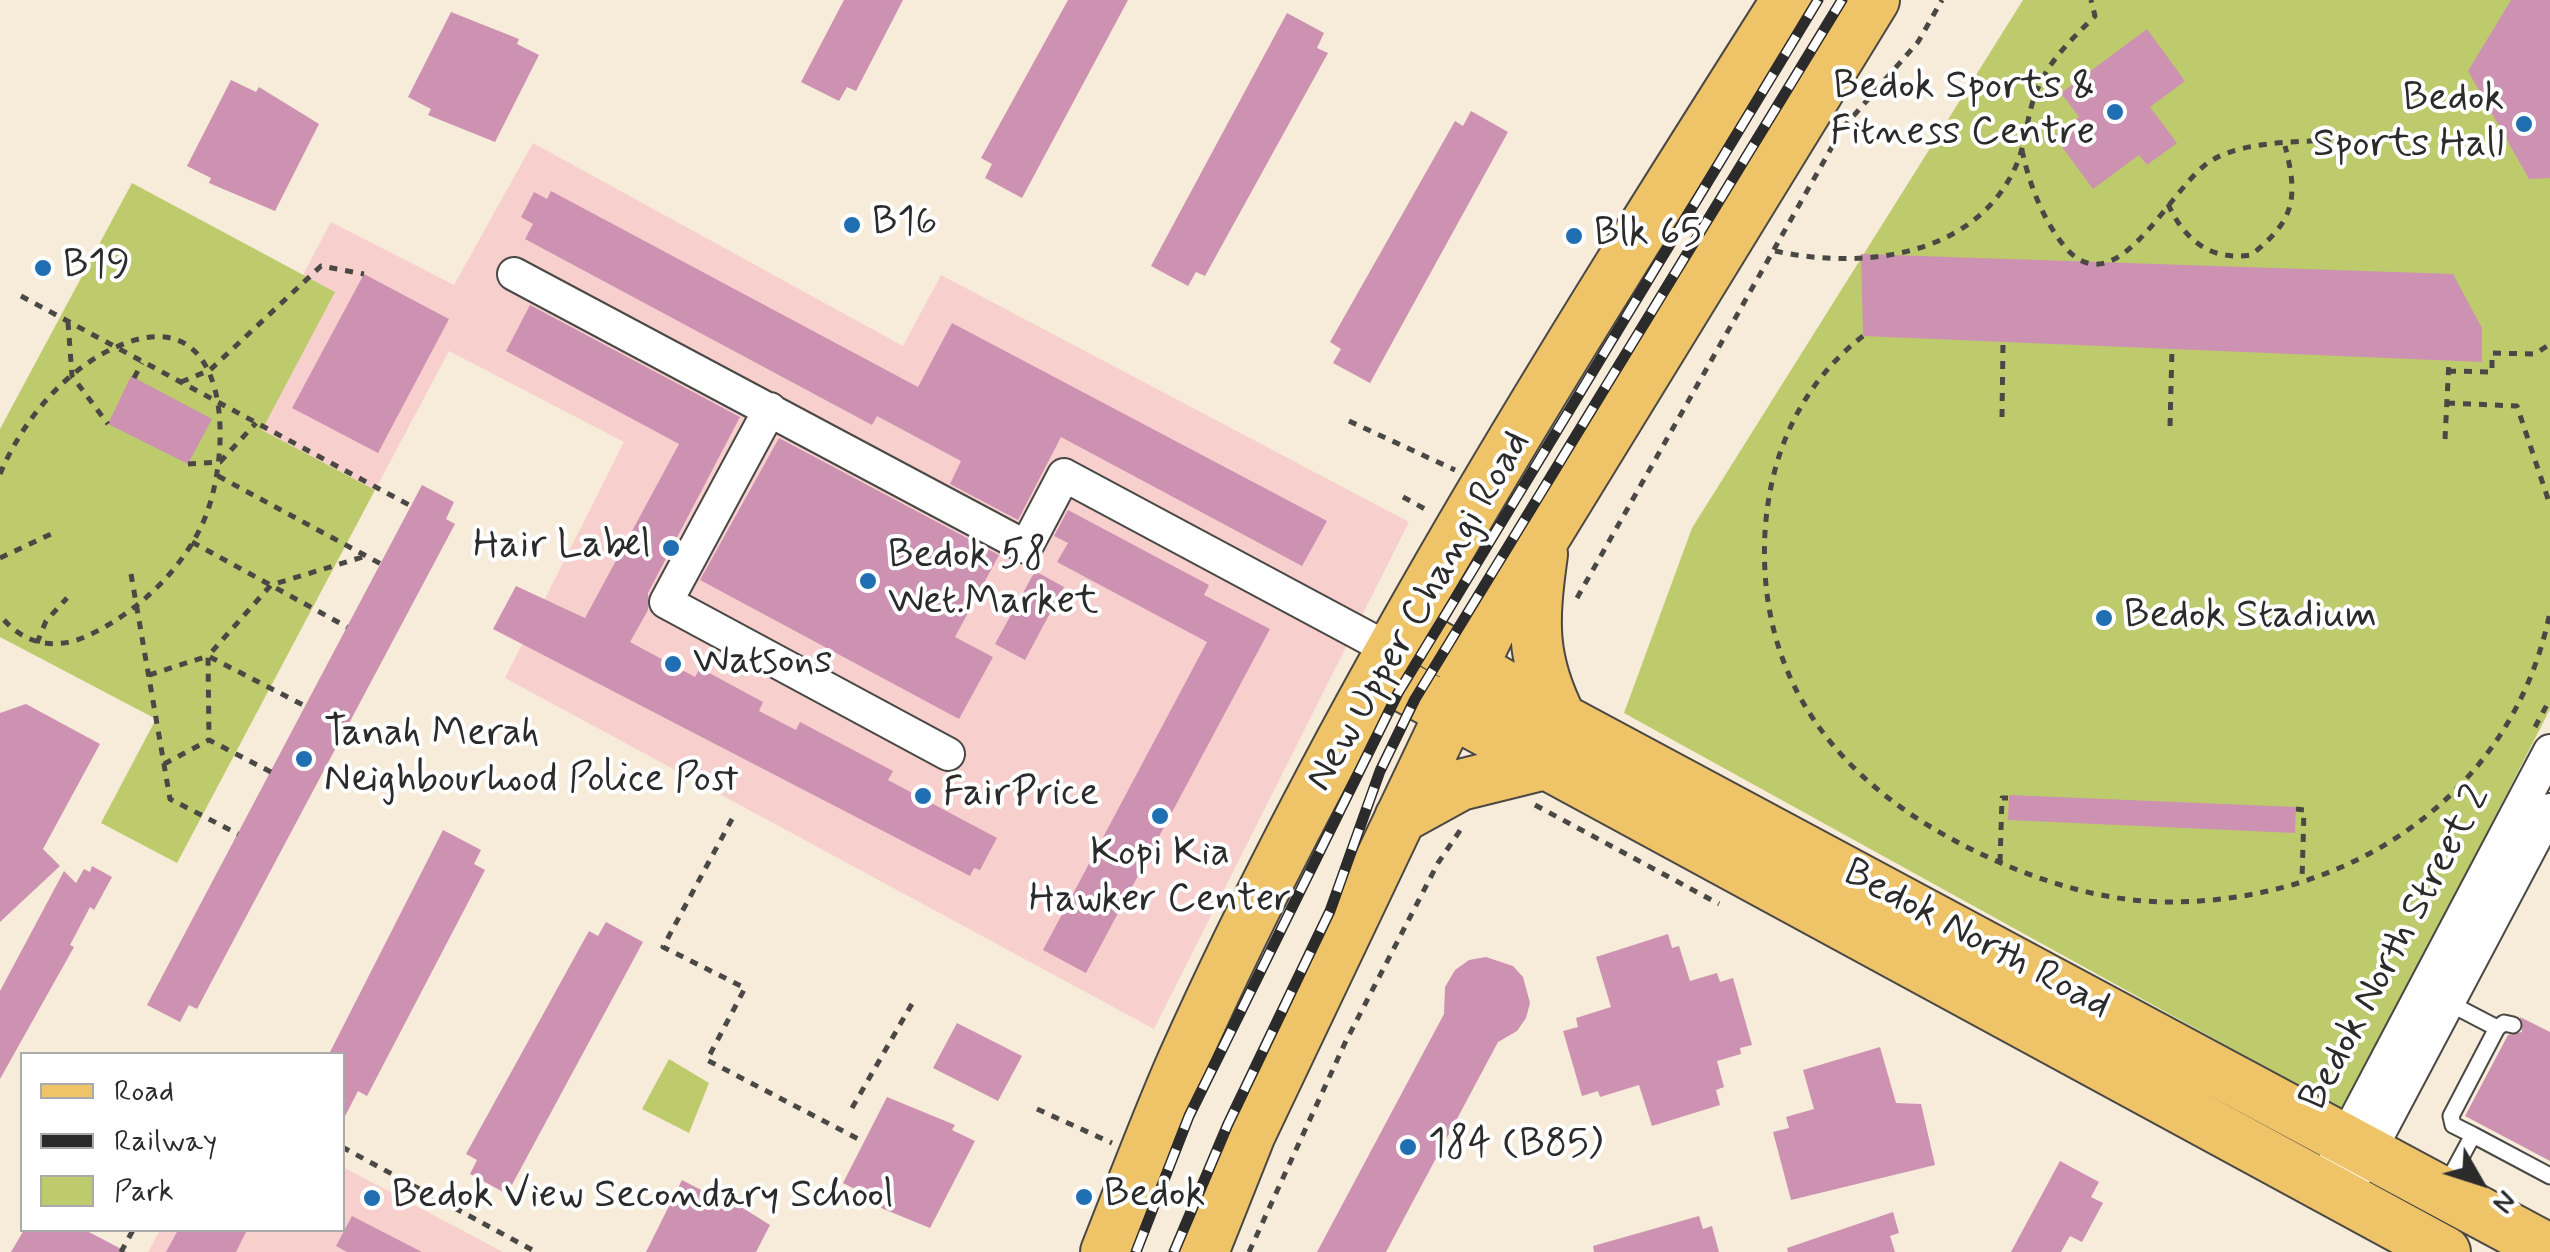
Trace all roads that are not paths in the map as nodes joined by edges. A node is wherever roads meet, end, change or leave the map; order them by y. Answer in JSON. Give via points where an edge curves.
{"nodes":[{"id":1,"x":1787,"y":0,"type":"edge"},
{"id":2,"x":1874,"y":0,"type":"edge"},
{"id":3,"x":514,"y":274,"type":"dead end"},
{"id":4,"x":770,"y":409,"type":"junction"},
{"id":5,"x":1545,"y":529,"type":"junction"},
{"id":6,"x":1385,"y":647,"type":"junction"},
{"id":7,"x":1473,"y":666,"type":"junction"},
{"id":8,"x":1452,"y":712,"type":"junction"},
{"id":9,"x":2541,"y":741,"type":"edge"},
{"id":10,"x":948,"y":754,"type":"dead end"},
{"id":11,"x":1544,"y":760,"type":"junction"},
{"id":12,"x":2550,"y":810,"type":"edge"},
{"id":13,"x":1400,"y":818,"type":"junction"},
{"id":14,"x":2436,"y":996,"type":"junction"},
{"id":15,"x":2472,"y":1136,"type":"junction"},
{"id":16,"x":2356,"y":1148,"type":"junction"},
{"id":17,"x":2550,"y":1176,"type":"edge"},
{"id":18,"x":2332,"y":1193,"type":"junction"},
{"id":19,"x":2442,"y":1193,"type":"junction"},
{"id":20,"x":2543,"y":1241,"type":"edge"},
{"id":21,"x":1106,"y":1252,"type":"edge"},
{"id":22,"x":1203,"y":1252,"type":"edge"},
{"id":23,"x":2445,"y":1252,"type":"edge"}],
"edges":[{"from":1,"to":6,"type":"main road","name":"New Upper Changi Road"},
{"from":2,"to":5,"type":"main road","name":"New Upper Changi Road"},
{"from":3,"to":4,"type":"street"},
{"from":4,"to":6,"type":"street","via":[[1026,547],[1064,475]]},
{"from":4,"to":10,"type":"street","via":[[666,602]]},
{"from":5,"to":7,"type":"main road","name":"New Upper Changi Road"},
{"from":5,"to":11,"type":"main road","via":[[1533,640],[1548,694]]},
{"from":6,"to":7,"type":"main road","name":"Bedok North Road"},
{"from":6,"to":8,"type":"main road","name":"Bedok North Road"},
{"from":6,"to":21,"type":"main road","name":"New Upper Changi Road","via":[[1231,960]]},
{"from":7,"to":8,"type":"main road","name":"New Upper Changi Road"},
{"from":7,"to":11,"type":"main road","name":"Bedok North Road"},
{"from":8,"to":11,"type":"main road","name":"Bedok North Road"},
{"from":8,"to":13,"type":"main road","name":"New Upper Changi Road"},
{"from":9,"to":14,"type":"street","name":"Bedok North Street 2"},
{"from":11,"to":13,"type":"main road","via":[[1442,792]]},
{"from":11,"to":16,"type":"main road","name":"Bedok North Road"},
{"from":11,"to":18,"type":"main road","name":"Bedok North Road"},
{"from":12,"to":14,"type":"street","name":"Bedok North Street 2"},
{"from":13,"to":22,"type":"main road","name":"New Upper Changi Road","via":[[1250,1134]]},
{"from":14,"to":15,"type":"lane","via":[[2505,1026],[2450,1118]]},
{"from":14,"to":16,"type":"street","name":"Bedok North Street 2"},
{"from":15,"to":17,"type":"lane"},
{"from":15,"to":19,"type":"lane"},
{"from":16,"to":18,"type":"street","name":"Bedok North Street 2"},
{"from":16,"to":19,"type":"main road","name":"Bedok North Road"},
{"from":18,"to":23,"type":"main road","name":"Bedok North Road"},
{"from":19,"to":20,"type":"main road","name":"Bedok North Road"}]}
